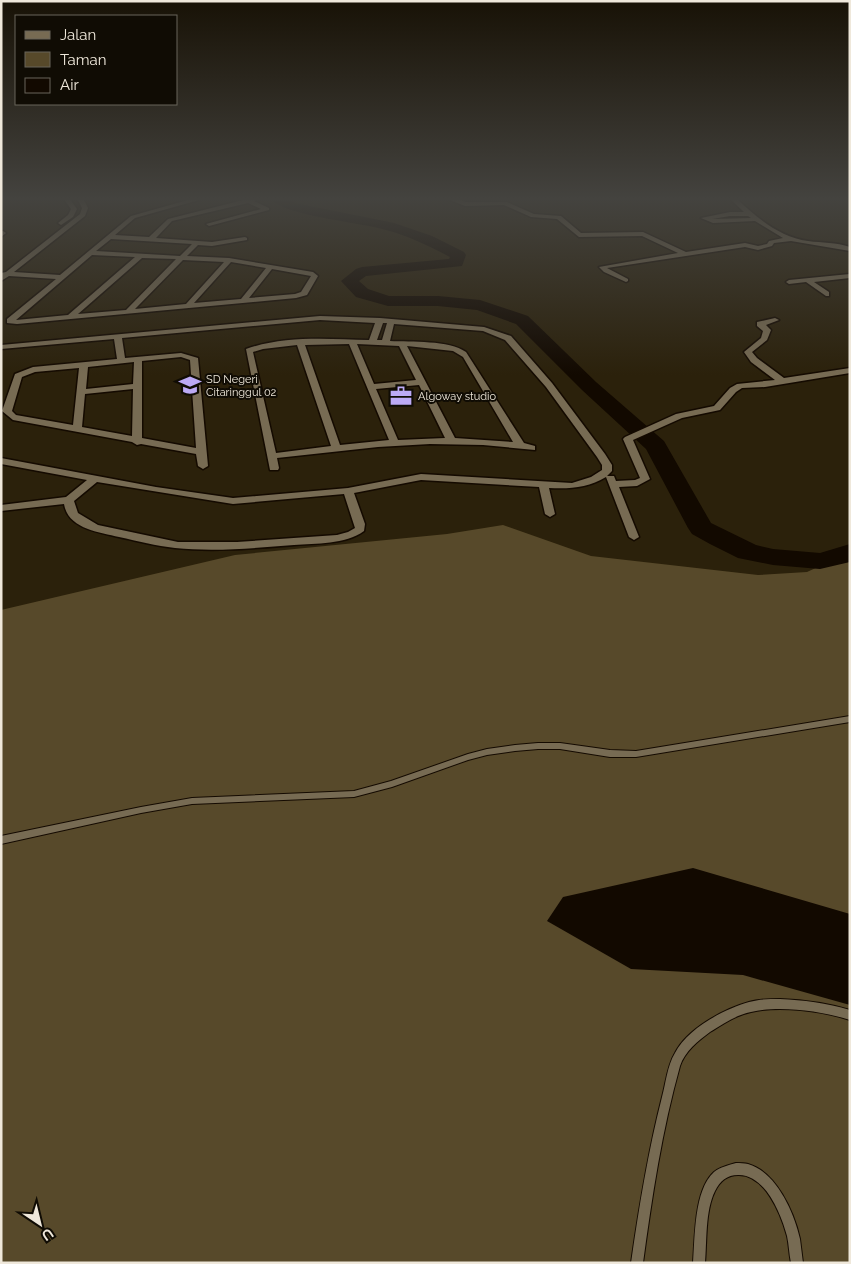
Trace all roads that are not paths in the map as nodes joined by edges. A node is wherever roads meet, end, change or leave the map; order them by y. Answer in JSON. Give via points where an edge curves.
{"nodes":[{"id":1,"x":29,"y":257,"type":"edge"},
{"id":2,"x":85,"y":257,"type":"edge"},
{"id":3,"x":138,"y":257,"type":"edge"},
{"id":4,"x":182,"y":257,"type":"edge"},
{"id":5,"x":194,"y":257,"type":"edge"},
{"id":6,"x":666,"y":257,"type":"edge"},
{"id":7,"x":229,"y":260,"type":"junction"},
{"id":8,"x":270,"y":267,"type":"junction"},
{"id":9,"x":850,"y":276,"type":"edge"},
{"id":10,"x":3,"y":277,"type":"edge"},
{"id":11,"x":57,"y":279,"type":"junction"},
{"id":12,"x":626,"y":280,"type":"dead end"},
{"id":13,"x":807,"y":280,"type":"junction"},
{"id":14,"x":789,"y":282,"type":"dead end"},
{"id":15,"x":826,"y":294,"type":"dead end"},
{"id":16,"x":243,"y":301,"type":"junction"},
{"id":17,"x":188,"y":306,"type":"junction"},
{"id":18,"x":129,"y":311,"type":"junction"},
{"id":19,"x":71,"y":316,"type":"junction"},
{"id":20,"x":380,"y":320,"type":"junction"},
{"id":21,"x":775,"y":320,"type":"dead end"},
{"id":22,"x":392,"y":321,"type":"junction"},
{"id":23,"x":118,"y":336,"type":"junction"},
{"id":24,"x":300,"y":342,"type":"junction"},
{"id":25,"x":352,"y":343,"type":"junction"},
{"id":26,"x":372,"y":343,"type":"junction"},
{"id":27,"x":385,"y":344,"type":"junction"},
{"id":28,"x":402,"y":344,"type":"junction"},
{"id":29,"x":1,"y":347,"type":"edge"},
{"id":30,"x":138,"y":359,"type":"junction"},
{"id":31,"x":121,"y":361,"type":"junction"},
{"id":32,"x":84,"y":364,"type":"junction"},
{"id":33,"x":850,"y":370,"type":"edge"},
{"id":34,"x":782,"y":381,"type":"junction"},
{"id":35,"x":421,"y":382,"type":"junction"},
{"id":36,"x":138,"y":386,"type":"junction"},
{"id":37,"x":371,"y":388,"type":"junction"},
{"id":38,"x":81,"y":392,"type":"junction"},
{"id":39,"x":77,"y":430,"type":"junction"},
{"id":40,"x":452,"y":440,"type":"junction"},
{"id":41,"x":137,"y":442,"type":"junction"},
{"id":42,"x":394,"y":442,"type":"junction"},
{"id":43,"x":520,"y":445,"type":"junction"},
{"id":44,"x":336,"y":448,"type":"junction"},
{"id":45,"x":532,"y":448,"type":"dead end"},
{"id":46,"x":201,"y":452,"type":"junction"},
{"id":47,"x":273,"y":456,"type":"junction"},
{"id":48,"x":1,"y":461,"type":"edge"},
{"id":49,"x":203,"y":466,"type":"dead end"},
{"id":50,"x":274,"y":468,"type":"dead end"},
{"id":51,"x":607,"y":471,"type":"junction"},
{"id":52,"x":95,"y":479,"type":"junction"},
{"id":53,"x":612,"y":484,"type":"junction"},
{"id":54,"x":544,"y":486,"type":"junction"},
{"id":55,"x":348,"y":490,"type":"junction"},
{"id":56,"x":69,"y":500,"type":"junction"},
{"id":57,"x":1,"y":508,"type":"edge"},
{"id":58,"x":550,"y":514,"type":"dead end"},
{"id":59,"x":634,"y":537,"type":"dead end"},
{"id":60,"x":850,"y":719,"type":"edge"},
{"id":61,"x":1,"y":840,"type":"edge"},
{"id":62,"x":850,"y":1015,"type":"edge"},
{"id":63,"x":637,"y":1263,"type":"edge"},
{"id":64,"x":699,"y":1263,"type":"edge"},
{"id":65,"x":797,"y":1263,"type":"edge"}],
"edges":[{"from":1,"to":10,"type":"street"},
{"from":2,"to":11,"type":"street"},
{"from":3,"to":19,"type":"street"},
{"from":4,"to":18,"type":"street"},
{"from":5,"to":7,"type":"street"},
{"from":6,"to":12,"type":"street","via":[[602,267]]},
{"from":7,"to":8,"type":"street"},
{"from":7,"to":17,"type":"street"},
{"from":8,"to":16,"type":"street"},
{"from":8,"to":16,"type":"street","via":[[315,276],[303,294]]},
{"from":9,"to":13,"type":"street"},
{"from":10,"to":11,"type":"street"},
{"from":11,"to":19,"type":"street","via":[[9,320]]},
{"from":13,"to":14,"type":"street"},
{"from":13,"to":15,"type":"street"},
{"from":16,"to":17,"type":"street"},
{"from":17,"to":18,"type":"street"},
{"from":18,"to":19,"type":"street"},
{"from":20,"to":22,"type":"street"},
{"from":20,"to":23,"type":"street","via":[[290,320]]},
{"from":20,"to":26,"type":"street"},
{"from":21,"to":34,"type":"street","via":[[760,324],[767,330],[766,338],[748,352]]},
{"from":22,"to":27,"type":"street"},
{"from":22,"to":51,"type":"street","via":[[474,327],[508,338],[602,456]]},
{"from":23,"to":29,"type":"street"},
{"from":23,"to":31,"type":"street"},
{"from":24,"to":25,"type":"street"},
{"from":24,"to":44,"type":"street"},
{"from":24,"to":47,"type":"street","via":[[249,350]]},
{"from":25,"to":26,"type":"street"},
{"from":25,"to":37,"type":"street"},
{"from":26,"to":27,"type":"street"},
{"from":27,"to":28,"type":"street"},
{"from":28,"to":35,"type":"street"},
{"from":28,"to":43,"type":"street","via":[[445,347],[466,356]]},
{"from":30,"to":31,"type":"street"},
{"from":30,"to":36,"type":"street"},
{"from":30,"to":46,"type":"street","via":[[181,355],[194,358]]},
{"from":31,"to":32,"type":"street"},
{"from":32,"to":38,"type":"street"},
{"from":32,"to":39,"type":"street","via":[[33,370],[18,376],[7,411],[18,420]]},
{"from":33,"to":34,"type":"street"},
{"from":34,"to":53,"type":"street","via":[[740,386],[717,408],[679,416],[628,440],[644,479],[637,483]]},
{"from":35,"to":37,"type":"street"},
{"from":35,"to":40,"type":"street"},
{"from":36,"to":38,"type":"street"},
{"from":36,"to":41,"type":"street"},
{"from":37,"to":42,"type":"street"},
{"from":38,"to":39,"type":"street"},
{"from":39,"to":41,"type":"street"},
{"from":40,"to":42,"type":"street"},
{"from":40,"to":43,"type":"street"},
{"from":41,"to":46,"type":"street"},
{"from":42,"to":44,"type":"street"},
{"from":43,"to":45,"type":"street"},
{"from":44,"to":47,"type":"street"},
{"from":46,"to":49,"type":"street"},
{"from":47,"to":50,"type":"street"},
{"from":48,"to":52,"type":"street"},
{"from":51,"to":53,"type":"street"},
{"from":51,"to":54,"type":"street","via":[[583,484]]},
{"from":52,"to":55,"type":"street","via":[[233,501]]},
{"from":52,"to":56,"type":"street"},
{"from":53,"to":59,"type":"street"},
{"from":54,"to":55,"type":"street","via":[[429,477]]},
{"from":54,"to":58,"type":"street"},
{"from":55,"to":56,"type":"street","via":[[360,524],[360,529],[352,535],[202,546],[157,542],[93,528],[75,516]]},
{"from":56,"to":57,"type":"street"},
{"from":60,"to":61,"type":"lane","via":[[636,754],[566,747],[506,749],[472,756],[354,794],[192,802]]},
{"from":62,"to":63,"type":"lane","via":[[794,1006],[758,1005],[728,1016],[702,1031],[678,1056],[646,1193]]},
{"from":64,"to":65,"type":"lane","via":[[705,1201],[713,1182],[723,1171],[741,1168],[763,1178],[772,1189],[792,1232]]}]}
